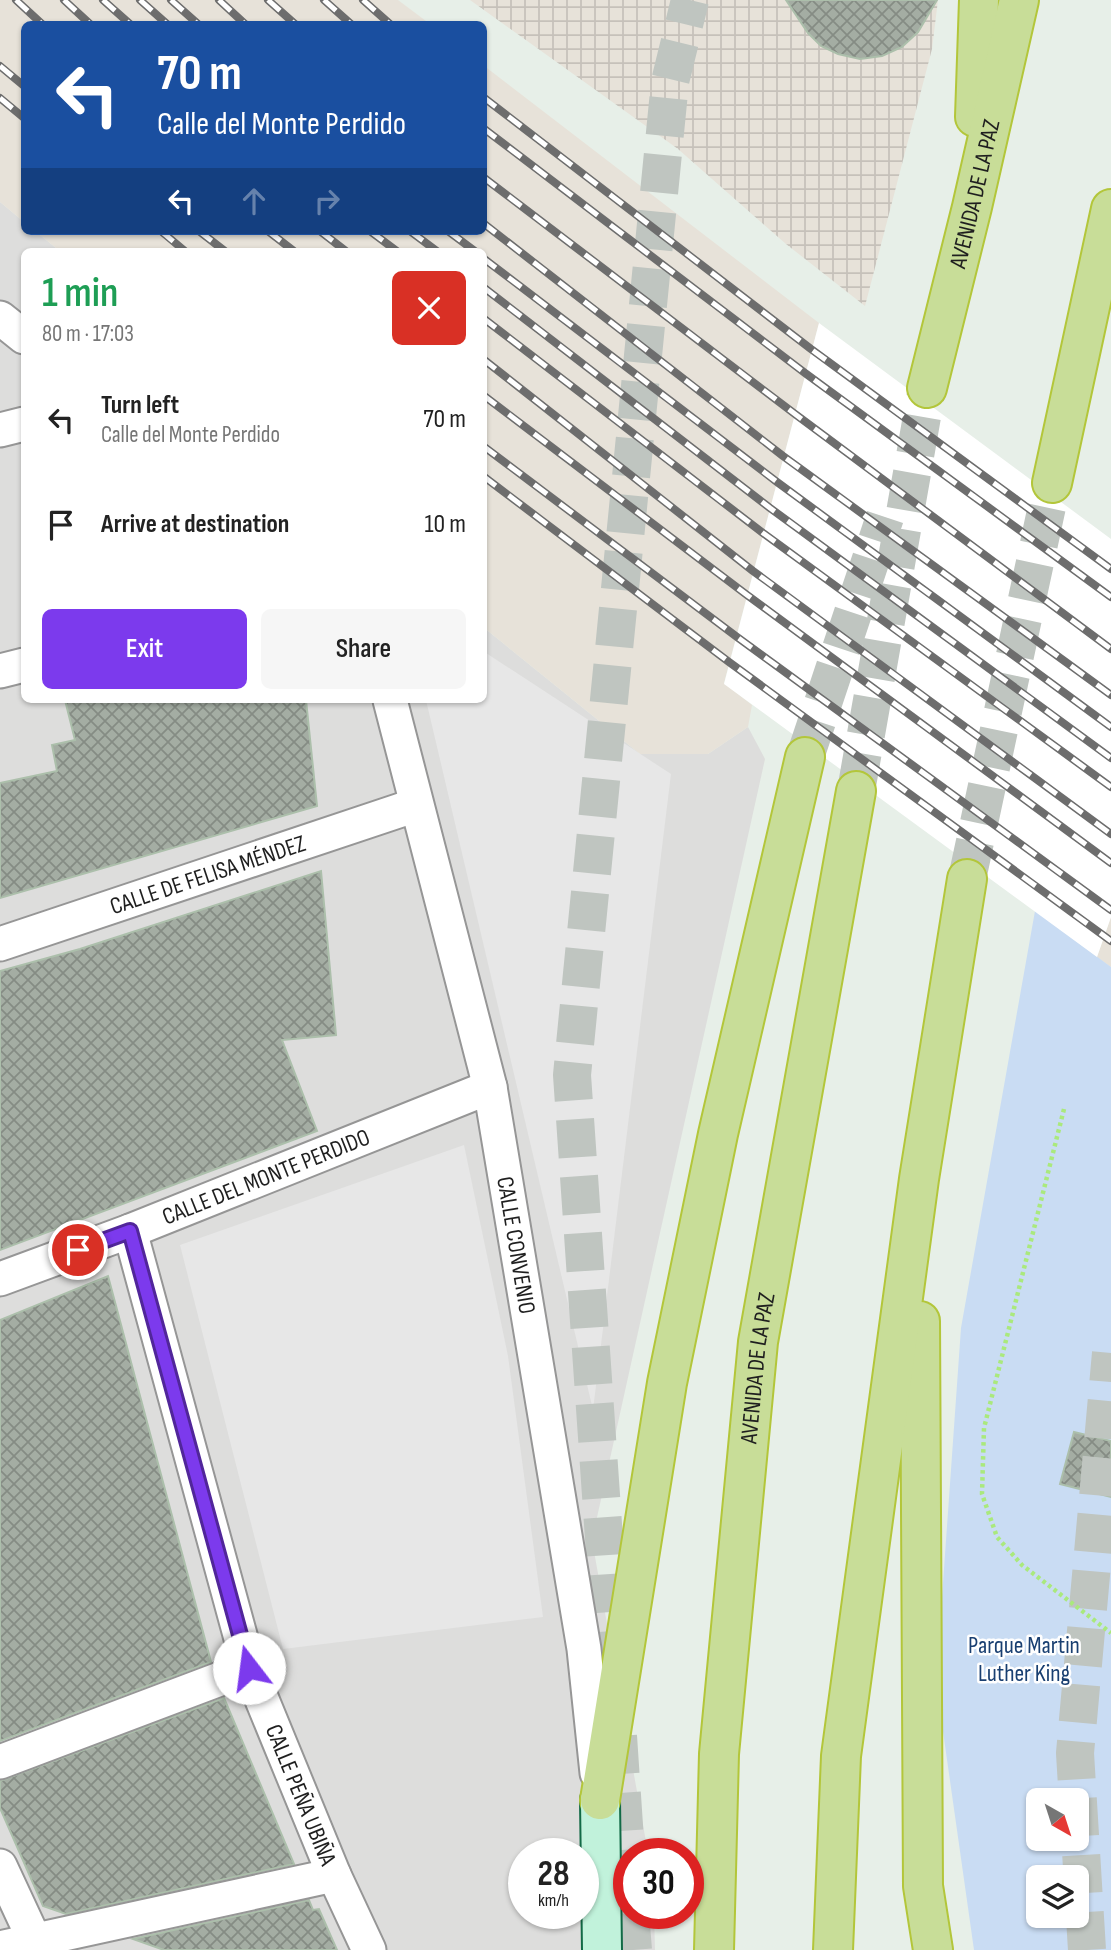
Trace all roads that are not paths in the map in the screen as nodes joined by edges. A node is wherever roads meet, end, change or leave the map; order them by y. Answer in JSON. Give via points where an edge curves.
{"nodes":[{"id":1,"x":979,"y":0,"type":"edge"},
{"id":2,"x":1019,"y":0,"type":"edge"},
{"id":3,"x":972,"y":207,"type":"junction"},
{"id":4,"x":1111,"y":209,"type":"edge"},
{"id":5,"x":0,"y":317,"type":"edge"},
{"id":6,"x":21,"y":334,"type":"edge"},
{"id":7,"x":927,"y":388,"type":"tunnel mouth"},
{"id":8,"x":21,"y":425,"type":"edge"},
{"id":9,"x":0,"y":430,"type":"edge"},
{"id":10,"x":1052,"y":483,"type":"tunnel mouth"},
{"id":11,"x":21,"y":666,"type":"edge"},
{"id":12,"x":0,"y":671,"type":"edge"},
{"id":13,"x":391,"y":703,"type":"edge"},
{"id":14,"x":805,"y":757,"type":"tunnel mouth"},
{"id":15,"x":856,"y":791,"type":"tunnel mouth"},
{"id":16,"x":416,"y":805,"type":"junction"},
{"id":17,"x":967,"y":879,"type":"tunnel mouth"},
{"id":18,"x":0,"y":944,"type":"edge"},
{"id":19,"x":491,"y":1087,"type":"junction"},
{"id":20,"x":919,"y":1179,"type":"junction"},
{"id":21,"x":130,"y":1231,"type":"junction"},
{"id":22,"x":0,"y":1279,"type":"edge"},
{"id":23,"x":249,"y":1668,"type":"junction"},
{"id":24,"x":0,"y":1762,"type":"edge"},
{"id":25,"x":600,"y":1800,"type":"junction"},
{"id":26,"x":0,"y":1866,"type":"edge"},
{"id":27,"x":334,"y":1875,"type":"junction"},
{"id":28,"x":36,"y":1945,"type":"edge"},
{"id":29,"x":0,"y":1948,"type":"edge"},
{"id":30,"x":369,"y":1950,"type":"edge"},
{"id":31,"x":602,"y":1950,"type":"edge"},
{"id":32,"x":714,"y":1950,"type":"edge"},
{"id":33,"x":834,"y":1950,"type":"edge"},
{"id":34,"x":933,"y":1950,"type":"edge"}],
"edges":[{"from":1,"to":3,"type":"highway"},
{"from":2,"to":3,"type":"highway","name":"AVENIDA DE LA PAZ"},
{"from":3,"to":7,"type":"highway","name":"AVENIDA DE LA PAZ"},
{"from":4,"to":10,"type":"highway"},
{"from":5,"to":6,"type":"street"},
{"from":8,"to":9,"type":"street"},
{"from":11,"to":12,"type":"street"},
{"from":13,"to":16,"type":"street","name":"CALLE CONVENIO"},
{"from":14,"to":25,"type":"highway","via":[[718,1134],[667,1383]]},
{"from":15,"to":32,"type":"highway","name":"AVENIDA DE LA PAZ","via":[[758,1342],[719,1754]]},
{"from":16,"to":18,"type":"street","name":"CALLE DE FELISA MÉNDEZ"},
{"from":16,"to":19,"type":"street","name":"CALLE CONVENIO"},
{"from":17,"to":20,"type":"highway"},
{"from":19,"to":21,"type":"street","name":"CALLE DEL MONTE PERDIDO"},
{"from":19,"to":25,"type":"street","name":"CALLE CONVENIO","via":[[584,1649]]},
{"from":20,"to":33,"type":"highway","via":[[841,1756]]},
{"from":20,"to":34,"type":"highway","via":[[923,1886]]},
{"from":21,"to":22,"type":"street","name":"CALLE DEL MONTE PERDIDO"},
{"from":21,"to":23,"type":"street","name":"CALLE PEÑA UBIÑA"},
{"from":23,"to":24,"type":"street"},
{"from":23,"to":27,"type":"street","name":"CALLE PEÑA UBIÑA"},
{"from":25,"to":31,"type":"main road"},
{"from":26,"to":28,"type":"street"},
{"from":27,"to":28,"type":"street"},
{"from":27,"to":30,"type":"street","name":"CALLE PEÑA UBIÑA"},
{"from":28,"to":29,"type":"street"}]}
